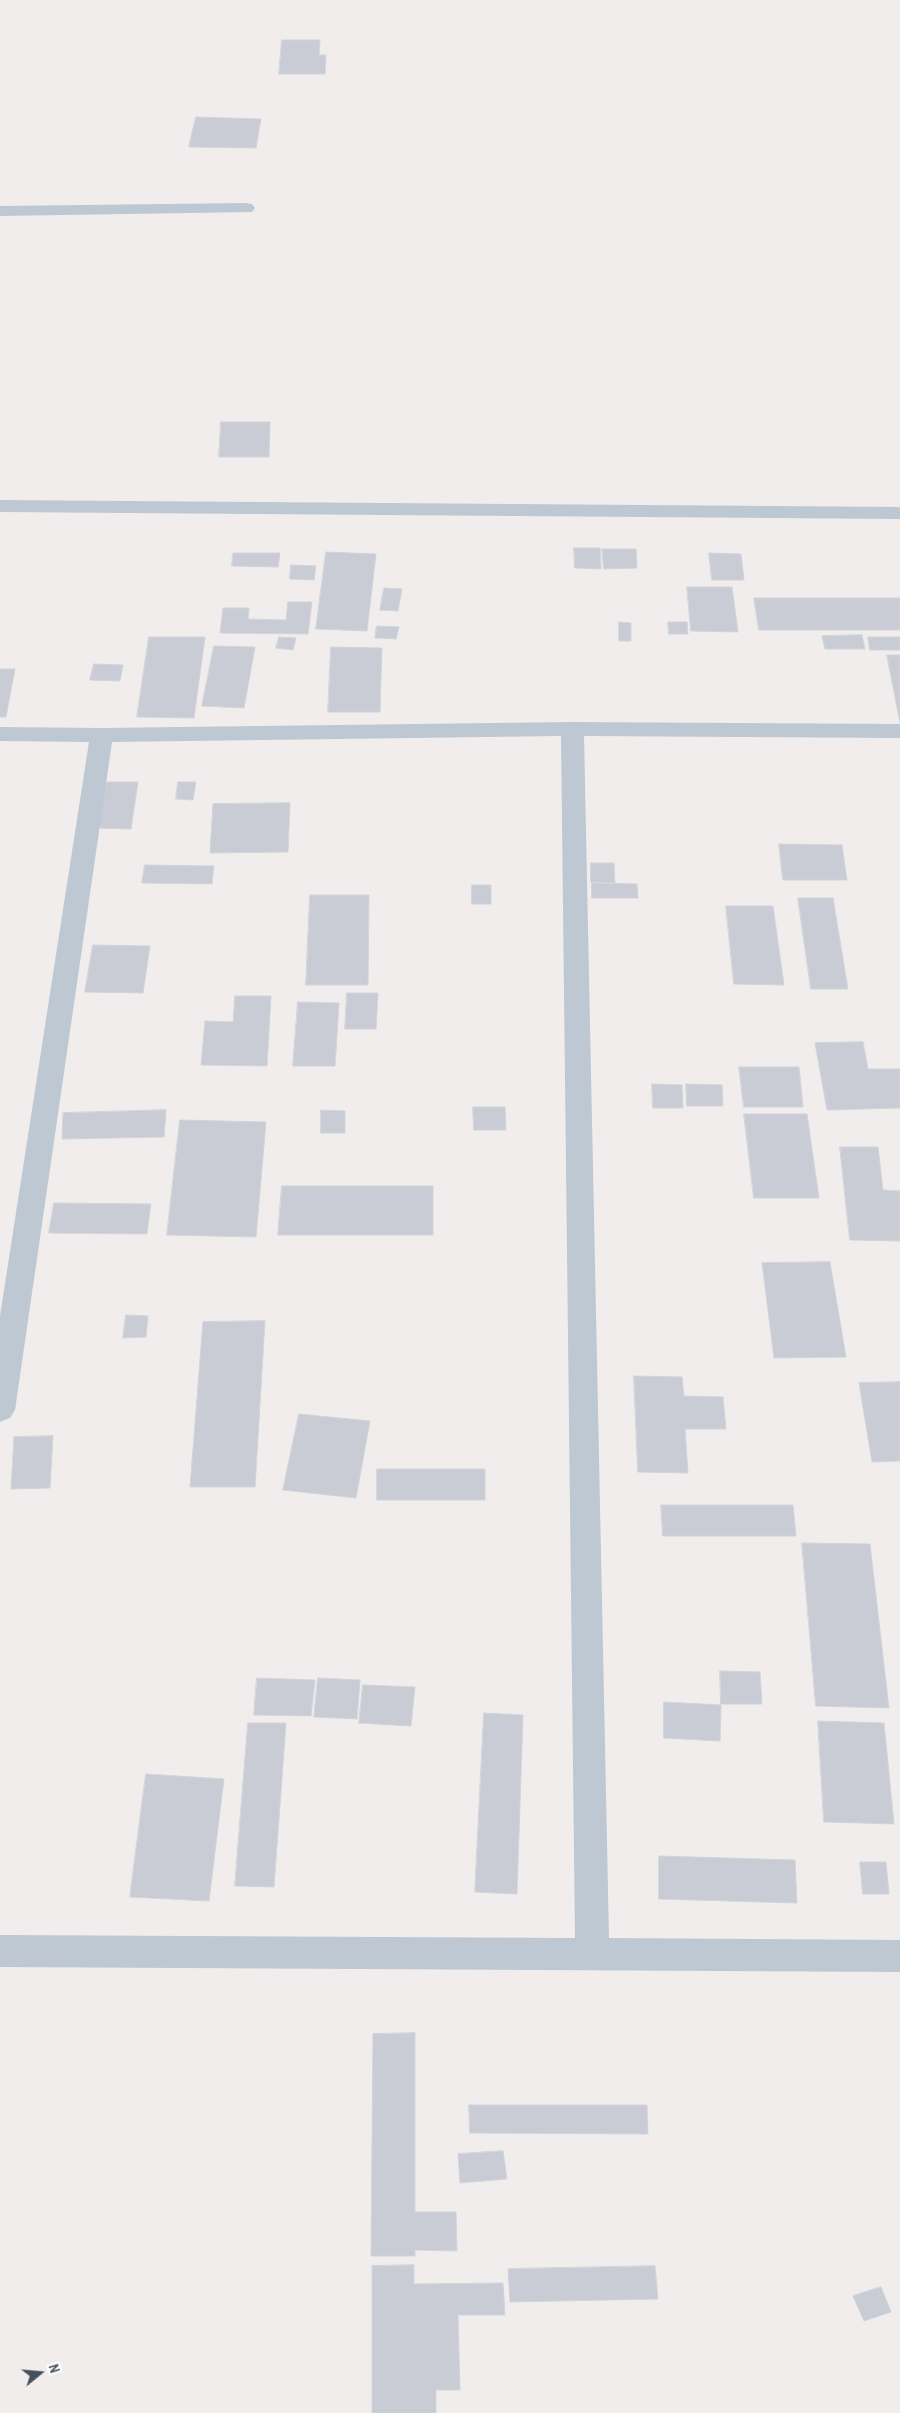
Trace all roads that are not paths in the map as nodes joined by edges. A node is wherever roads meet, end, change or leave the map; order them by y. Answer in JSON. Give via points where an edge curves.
{"nodes":[{"id":1,"x":246,"y":208,"type":"dead end"},
{"id":2,"x":0,"y":211,"type":"edge"},
{"id":3,"x":0,"y":506,"type":"edge"},
{"id":4,"x":900,"y":513,"type":"edge"},
{"id":5,"x":572,"y":729,"type":"junction"},
{"id":6,"x":900,"y":731,"type":"edge"},
{"id":7,"x":0,"y":734,"type":"edge"},
{"id":8,"x":102,"y":735,"type":"junction"},
{"id":9,"x":0,"y":1410,"type":"edge"},
{"id":10,"x":0,"y":1951,"type":"edge"},
{"id":11,"x":592,"y":1954,"type":"junction"},
{"id":12,"x":900,"y":1956,"type":"edge"}],
"edges":[{"from":1,"to":2,"type":"street"},
{"from":3,"to":4,"type":"street"},
{"from":5,"to":6,"type":"street"},
{"from":5,"to":8,"type":"street"},
{"from":5,"to":11,"type":"street"},
{"from":7,"to":8,"type":"street"},
{"from":8,"to":9,"type":"street"},
{"from":10,"to":11,"type":"street"},
{"from":11,"to":12,"type":"street"}]}
